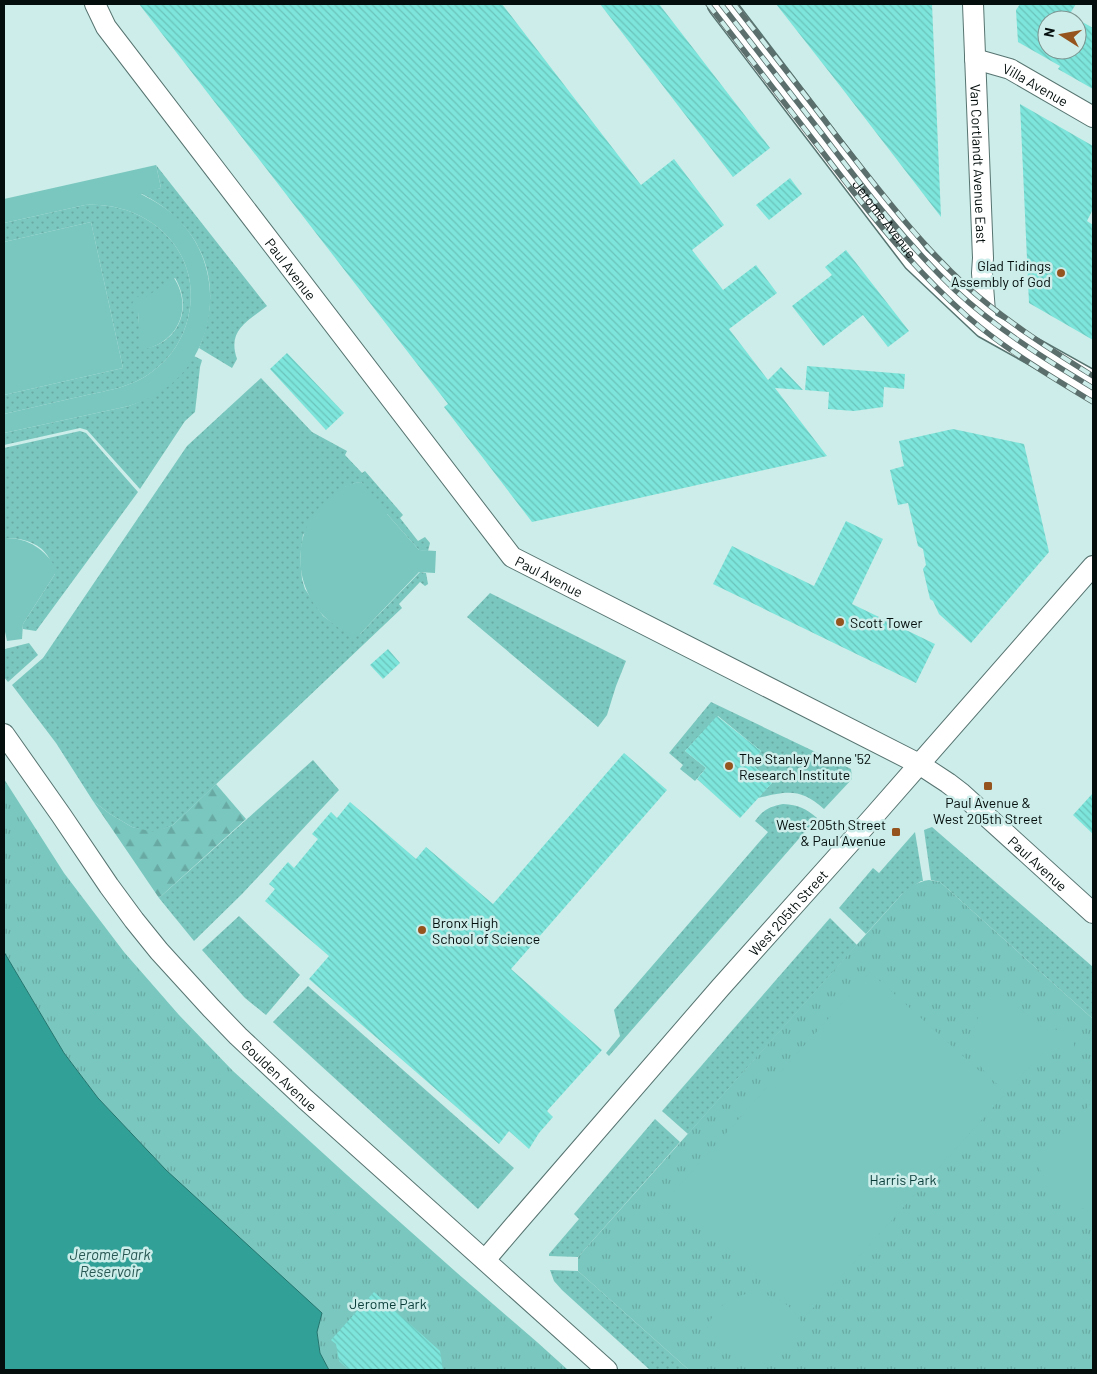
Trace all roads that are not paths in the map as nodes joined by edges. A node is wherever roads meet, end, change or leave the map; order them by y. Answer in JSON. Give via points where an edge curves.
{"nodes":[{"id":1,"x":95,"y":4,"type":"edge"},
{"id":2,"x":721,"y":4,"type":"edge"},
{"id":3,"x":972,"y":4,"type":"edge"},
{"id":4,"x":975,"y":59,"type":"junction"},
{"id":5,"x":1093,"y":117,"type":"edge"},
{"id":6,"x":986,"y":325,"type":"junction"},
{"id":7,"x":1093,"y":385,"type":"edge"},
{"id":8,"x":1093,"y":566,"type":"edge"},
{"id":9,"x":4,"y":734,"type":"edge"},
{"id":10,"x":919,"y":764,"type":"junction"},
{"id":11,"x":1093,"y":913,"type":"edge"},
{"id":12,"x":485,"y":1260,"type":"junction"},
{"id":13,"x":607,"y":1370,"type":"edge"}],
"edges":[{"from":1,"to":10,"type":"street","name":"Paul Avenue","via":[[106,27],[512,557]]},
{"from":2,"to":6,"type":"main road","name":"Jerome Avenue","via":[[916,259]]},
{"from":3,"to":4,"type":"street","name":"Van Cortlandt Avenue East"},
{"from":4,"to":5,"type":"street","name":"Villa Avenue","via":[[1010,68]]},
{"from":4,"to":6,"type":"street","name":"Van Cortlandt Avenue East"},
{"from":6,"to":7,"type":"main road","name":"Jerome Avenue"},
{"from":8,"to":10,"type":"street","name":"West 205th Street"},
{"from":9,"to":12,"type":"street","name":"Goulden Avenue","via":[[109,886],[184,980],[271,1068]]},
{"from":10,"to":11,"type":"street","name":"Paul Avenue","via":[[954,788]]},
{"from":10,"to":12,"type":"street","name":"West 205th Street"},
{"from":12,"to":13,"type":"street","name":"Goulden Avenue"}]}
